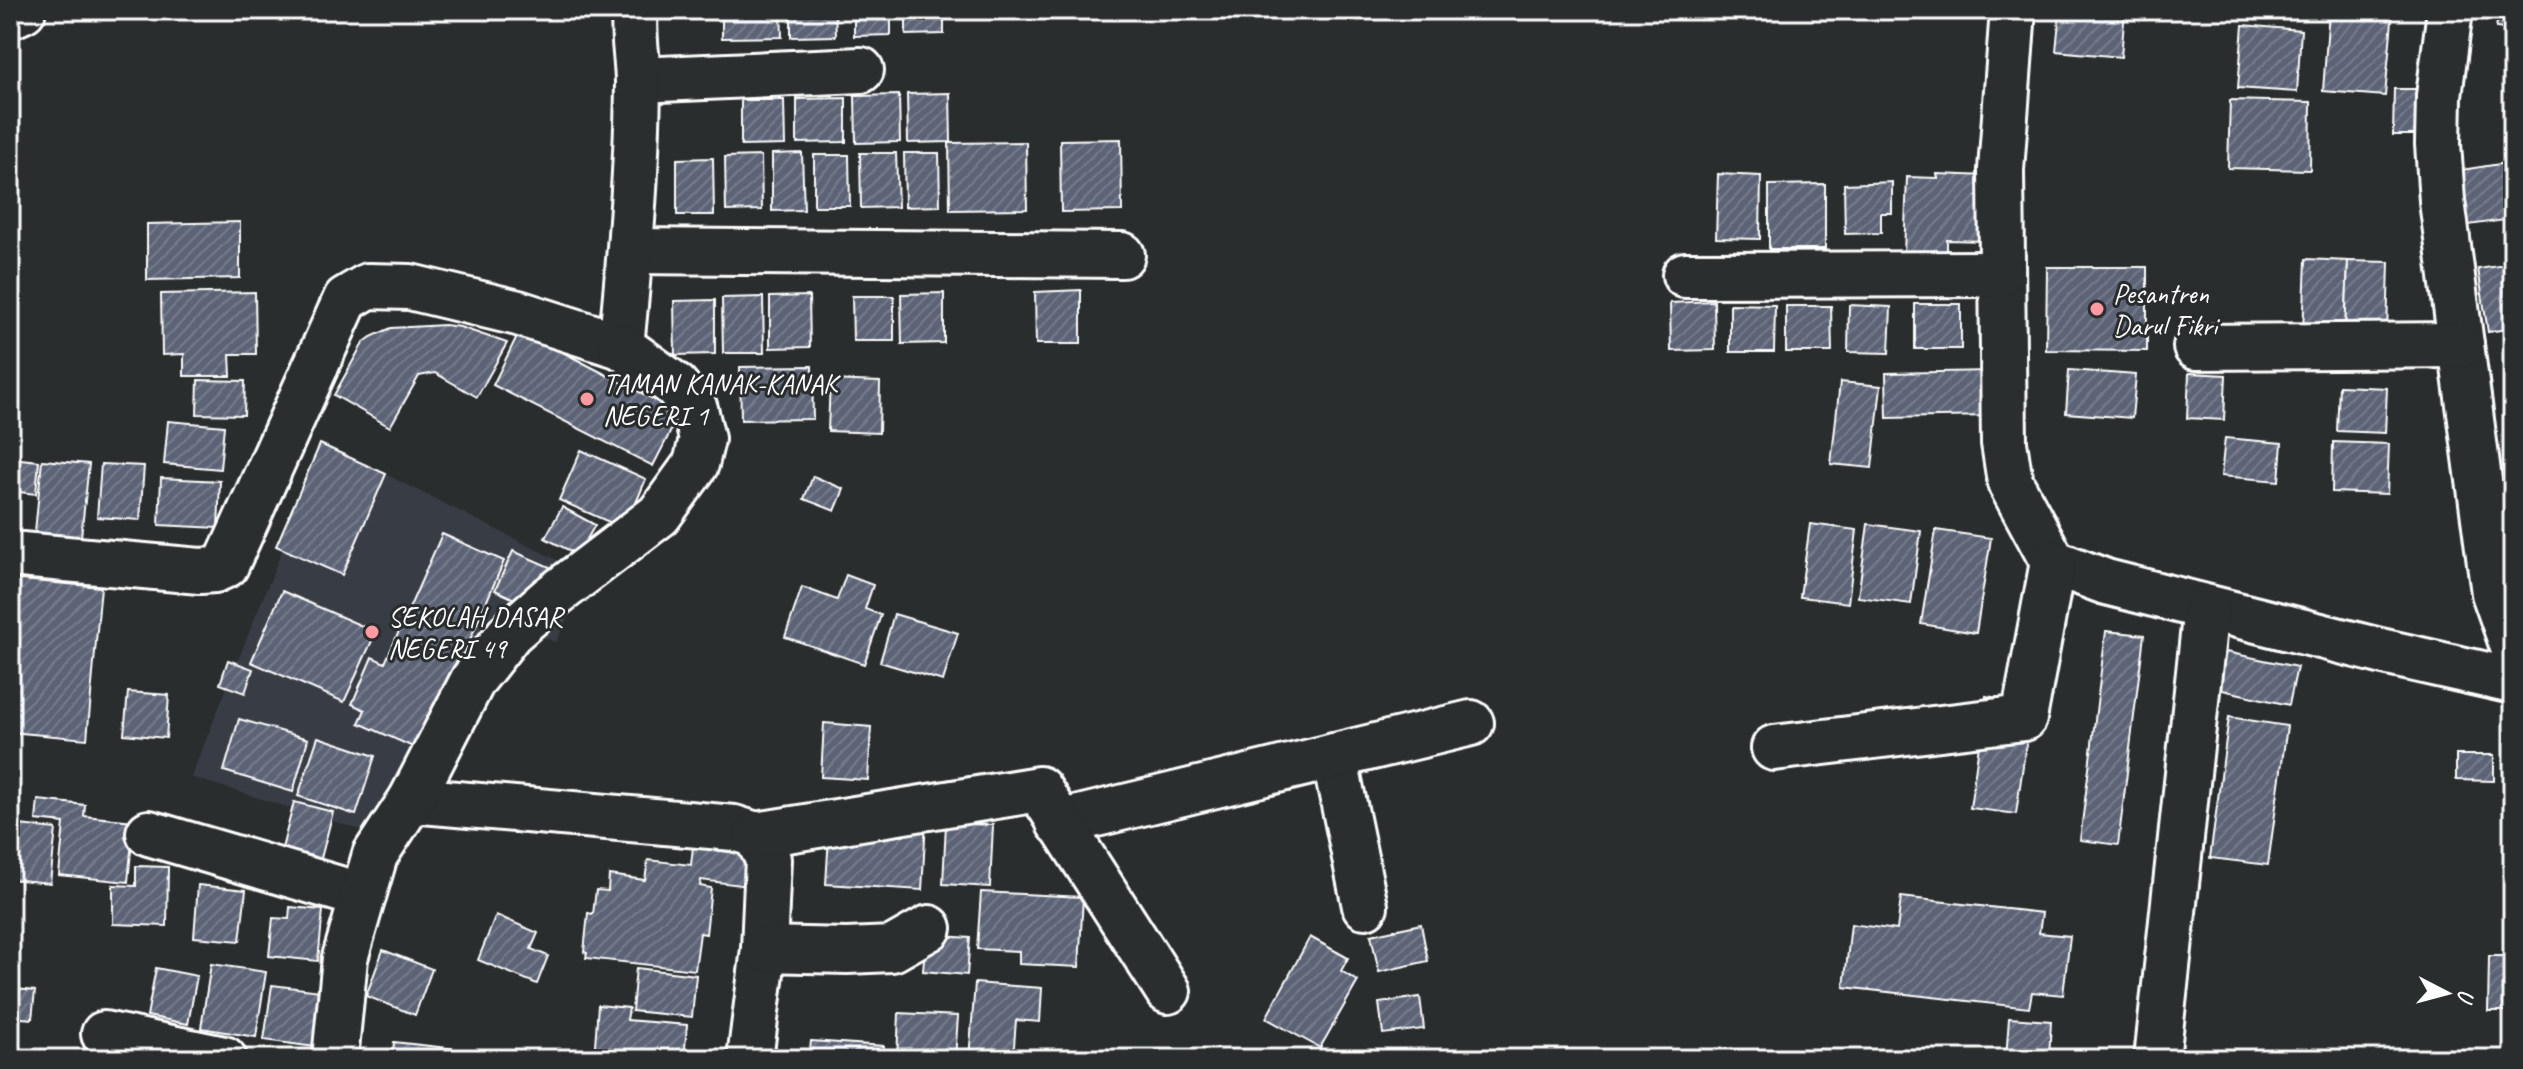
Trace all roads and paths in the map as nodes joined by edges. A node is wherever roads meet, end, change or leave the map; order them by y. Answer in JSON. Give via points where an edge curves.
{"nodes":[{"id":1,"x":23,"y":10,"type":"edge"},
{"id":2,"x":635,"y":10,"type":"edge"},
{"id":3,"x":2013,"y":10,"type":"edge"},
{"id":4,"x":2450,"y":10,"type":"edge"},
{"id":5,"x":10,"y":16,"type":"edge"},
{"id":6,"x":861,"y":70,"type":"dead end"},
{"id":7,"x":638,"y":80,"type":"junction"},
{"id":8,"x":631,"y":251,"type":"junction"},
{"id":9,"x":1122,"y":255,"type":"dead end"},
{"id":10,"x":2001,"y":274,"type":"junction"},
{"id":11,"x":1685,"y":275,"type":"dead end"},
{"id":12,"x":2461,"y":345,"type":"junction"},
{"id":13,"x":621,"y":346,"type":"junction"},
{"id":14,"x":2196,"y":347,"type":"dead end"},
{"id":15,"x":10,"y":554,"type":"edge"},
{"id":16,"x":2053,"y":562,"type":"junction"},
{"id":17,"x":2206,"y":608,"type":"junction"},
{"id":18,"x":2513,"y":647,"type":"edge"},
{"id":19,"x":2513,"y":681,"type":"edge"},
{"id":20,"x":1471,"y":723,"type":"dead end"},
{"id":21,"x":1774,"y":748,"type":"dead end"},
{"id":22,"x":1334,"y":756,"type":"junction"},
{"id":23,"x":411,"y":800,"type":"junction"},
{"id":24,"x":1059,"y":823,"type":"junction"},
{"id":25,"x":149,"y":833,"type":"dead end"},
{"id":26,"x":756,"y":835,"type":"junction"},
{"id":27,"x":363,"y":896,"type":"junction"},
{"id":28,"x":1365,"y":906,"type":"dead end"},
{"id":29,"x":929,"y":928,"type":"dead end"},
{"id":30,"x":764,"y":949,"type":"junction"},
{"id":31,"x":1168,"y":991,"type":"dead end"},
{"id":32,"x":104,"y":1034,"type":"dead end"},
{"id":33,"x":224,"y":1059,"type":"edge"},
{"id":34,"x":335,"y":1059,"type":"edge"},
{"id":35,"x":750,"y":1059,"type":"edge"},
{"id":36,"x":2157,"y":1059,"type":"edge"}],
"edges":[{"from":1,"to":5,"type":"street"},
{"from":2,"to":7,"type":"street"},
{"from":3,"to":10,"type":"street","via":[[2001,170]]},
{"from":4,"to":12,"type":"street","via":[[2438,144]]},
{"from":6,"to":7,"type":"street"},
{"from":7,"to":8,"type":"street"},
{"from":8,"to":9,"type":"street"},
{"from":8,"to":13,"type":"street"},
{"from":10,"to":11,"type":"street"},
{"from":10,"to":16,"type":"street","via":[[2004,443],[2010,482]]},
{"from":12,"to":14,"type":"street"},
{"from":12,"to":18,"type":"street","via":[[2494,593]]},
{"from":13,"to":15,"type":"street","via":[[518,313],[410,287],[368,286],[346,299],[226,565],[200,571]]},
{"from":13,"to":23,"type":"street","via":[[676,386],[695,409],[702,439],[696,464],[659,515],[510,633],[473,680]]},
{"from":16,"to":17,"type":"street"},
{"from":16,"to":21,"type":"street","via":[[2024,718]]},
{"from":17,"to":19,"type":"street"},
{"from":17,"to":36,"type":"street"},
{"from":20,"to":22,"type":"street"},
{"from":22,"to":24,"type":"street"},
{"from":22,"to":28,"type":"street"},
{"from":23,"to":26,"type":"street","via":[[734,828]]},
{"from":23,"to":27,"type":"street","via":[[375,855]]},
{"from":24,"to":26,"type":"street","via":[[1039,789]]},
{"from":24,"to":31,"type":"street"},
{"from":25,"to":27,"type":"street"},
{"from":26,"to":30,"type":"street","via":[[768,859]]},
{"from":27,"to":34,"type":"street","via":[[345,958]]},
{"from":29,"to":30,"type":"street","via":[[892,949]]},
{"from":30,"to":35,"type":"street"},
{"from":32,"to":33,"type":"street"}]}
